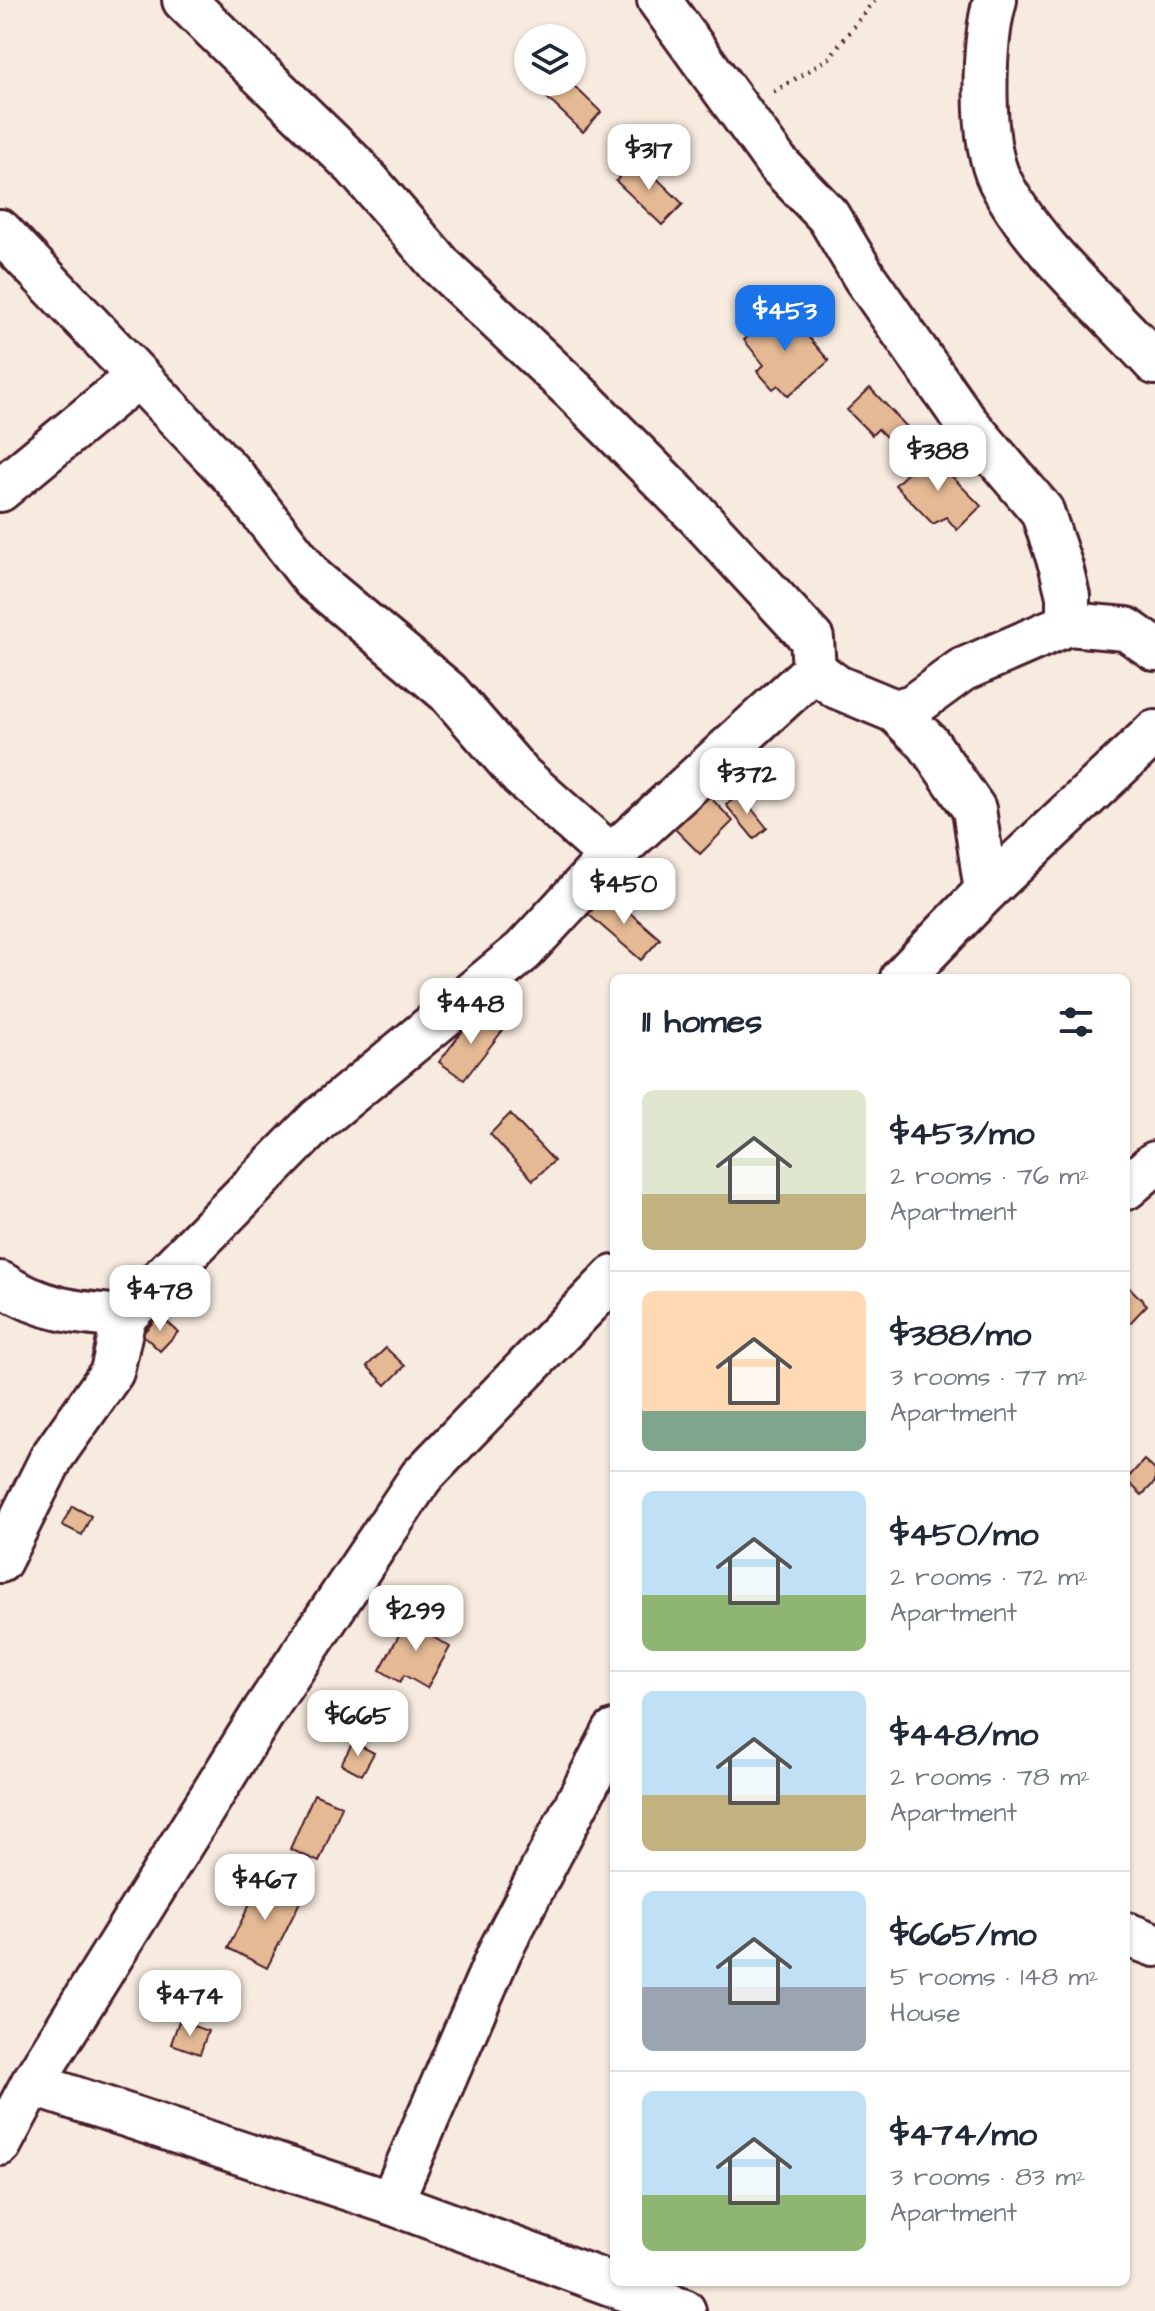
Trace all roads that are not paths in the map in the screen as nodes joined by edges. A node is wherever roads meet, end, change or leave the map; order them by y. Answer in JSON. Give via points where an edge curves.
{"nodes":[{"id":1,"x":184,"y":0,"type":"edge"},
{"id":2,"x":659,"y":0,"type":"edge"},
{"id":3,"x":995,"y":0,"type":"edge"},
{"id":4,"x":0,"y":231,"type":"edge"},
{"id":5,"x":1155,"y":363,"type":"edge"},
{"id":6,"x":137,"y":377,"type":"junction"},
{"id":7,"x":0,"y":490,"type":"edge"},
{"id":8,"x":1068,"y":624,"type":"junction"},
{"id":9,"x":1155,"y":649,"type":"edge"},
{"id":10,"x":814,"y":670,"type":"junction"},
{"id":11,"x":895,"y":711,"type":"junction"},
{"id":12,"x":1155,"y":732,"type":"edge"},
{"id":13,"x":611,"y":856,"type":"junction"},
{"id":14,"x":986,"y":891,"type":"junction"},
{"id":15,"x":906,"y":974,"type":"edge"},
{"id":16,"x":1155,"y":1163,"type":"edge"},
{"id":17,"x":1130,"y":1185,"type":"edge"},
{"id":18,"x":610,"y":1281,"type":"edge"},
{"id":19,"x":0,"y":1283,"type":"edge"},
{"id":20,"x":124,"y":1317,"type":"junction"},
{"id":21,"x":0,"y":1561,"type":"edge"},
{"id":22,"x":610,"y":1744,"type":"edge"},
{"id":23,"x":1130,"y":1936,"type":"edge"},
{"id":24,"x":1155,"y":1945,"type":"edge"},
{"id":25,"x":32,"y":2084,"type":"junction"},
{"id":26,"x":0,"y":2144,"type":"edge"},
{"id":27,"x":391,"y":2203,"type":"junction"},
{"id":28,"x":610,"y":2284,"type":"edge"},
{"id":29,"x":616,"y":2286,"type":"edge"},
{"id":30,"x":684,"y":2311,"type":"edge"}],
"edges":[{"from":1,"to":10,"type":"street","via":[[356,167],[441,266],[708,526],[812,639]]},
{"from":2,"to":8,"type":"street","via":[[777,163],[828,216],[966,422],[1042,511],[1065,581]]},
{"from":3,"to":5,"type":"street","via":[[985,73],[993,165],[1056,257]]},
{"from":4,"to":6,"type":"street"},
{"from":6,"to":7,"type":"street"},
{"from":6,"to":13,"type":"street","via":[[235,478],[313,579],[448,692],[521,776]]},
{"from":8,"to":9,"type":"street","via":[[1126,629]]},
{"from":8,"to":11,"type":"street","via":[[962,670],[913,706]]},
{"from":10,"to":11,"type":"street","via":[[837,687]]},
{"from":10,"to":13,"type":"street"},
{"from":11,"to":14,"type":"street","via":[[928,743],[974,809]]},
{"from":12,"to":14,"type":"street"},
{"from":13,"to":20,"type":"street","via":[[523,951],[318,1120]]},
{"from":14,"to":15,"type":"street"},
{"from":16,"to":17,"type":"street"},
{"from":18,"to":25,"type":"street","via":[[421,1477],[265,1710]]},
{"from":19,"to":20,"type":"street","via":[[29,1302],[72,1313]]},
{"from":20,"to":21,"type":"street","via":[[112,1372],[52,1457]]},
{"from":22,"to":27,"type":"street","via":[[501,1949]]},
{"from":23,"to":24,"type":"street"},
{"from":25,"to":26,"type":"street"},
{"from":25,"to":27,"type":"street"},
{"from":27,"to":28,"type":"street"},
{"from":29,"to":30,"type":"street"}]}
